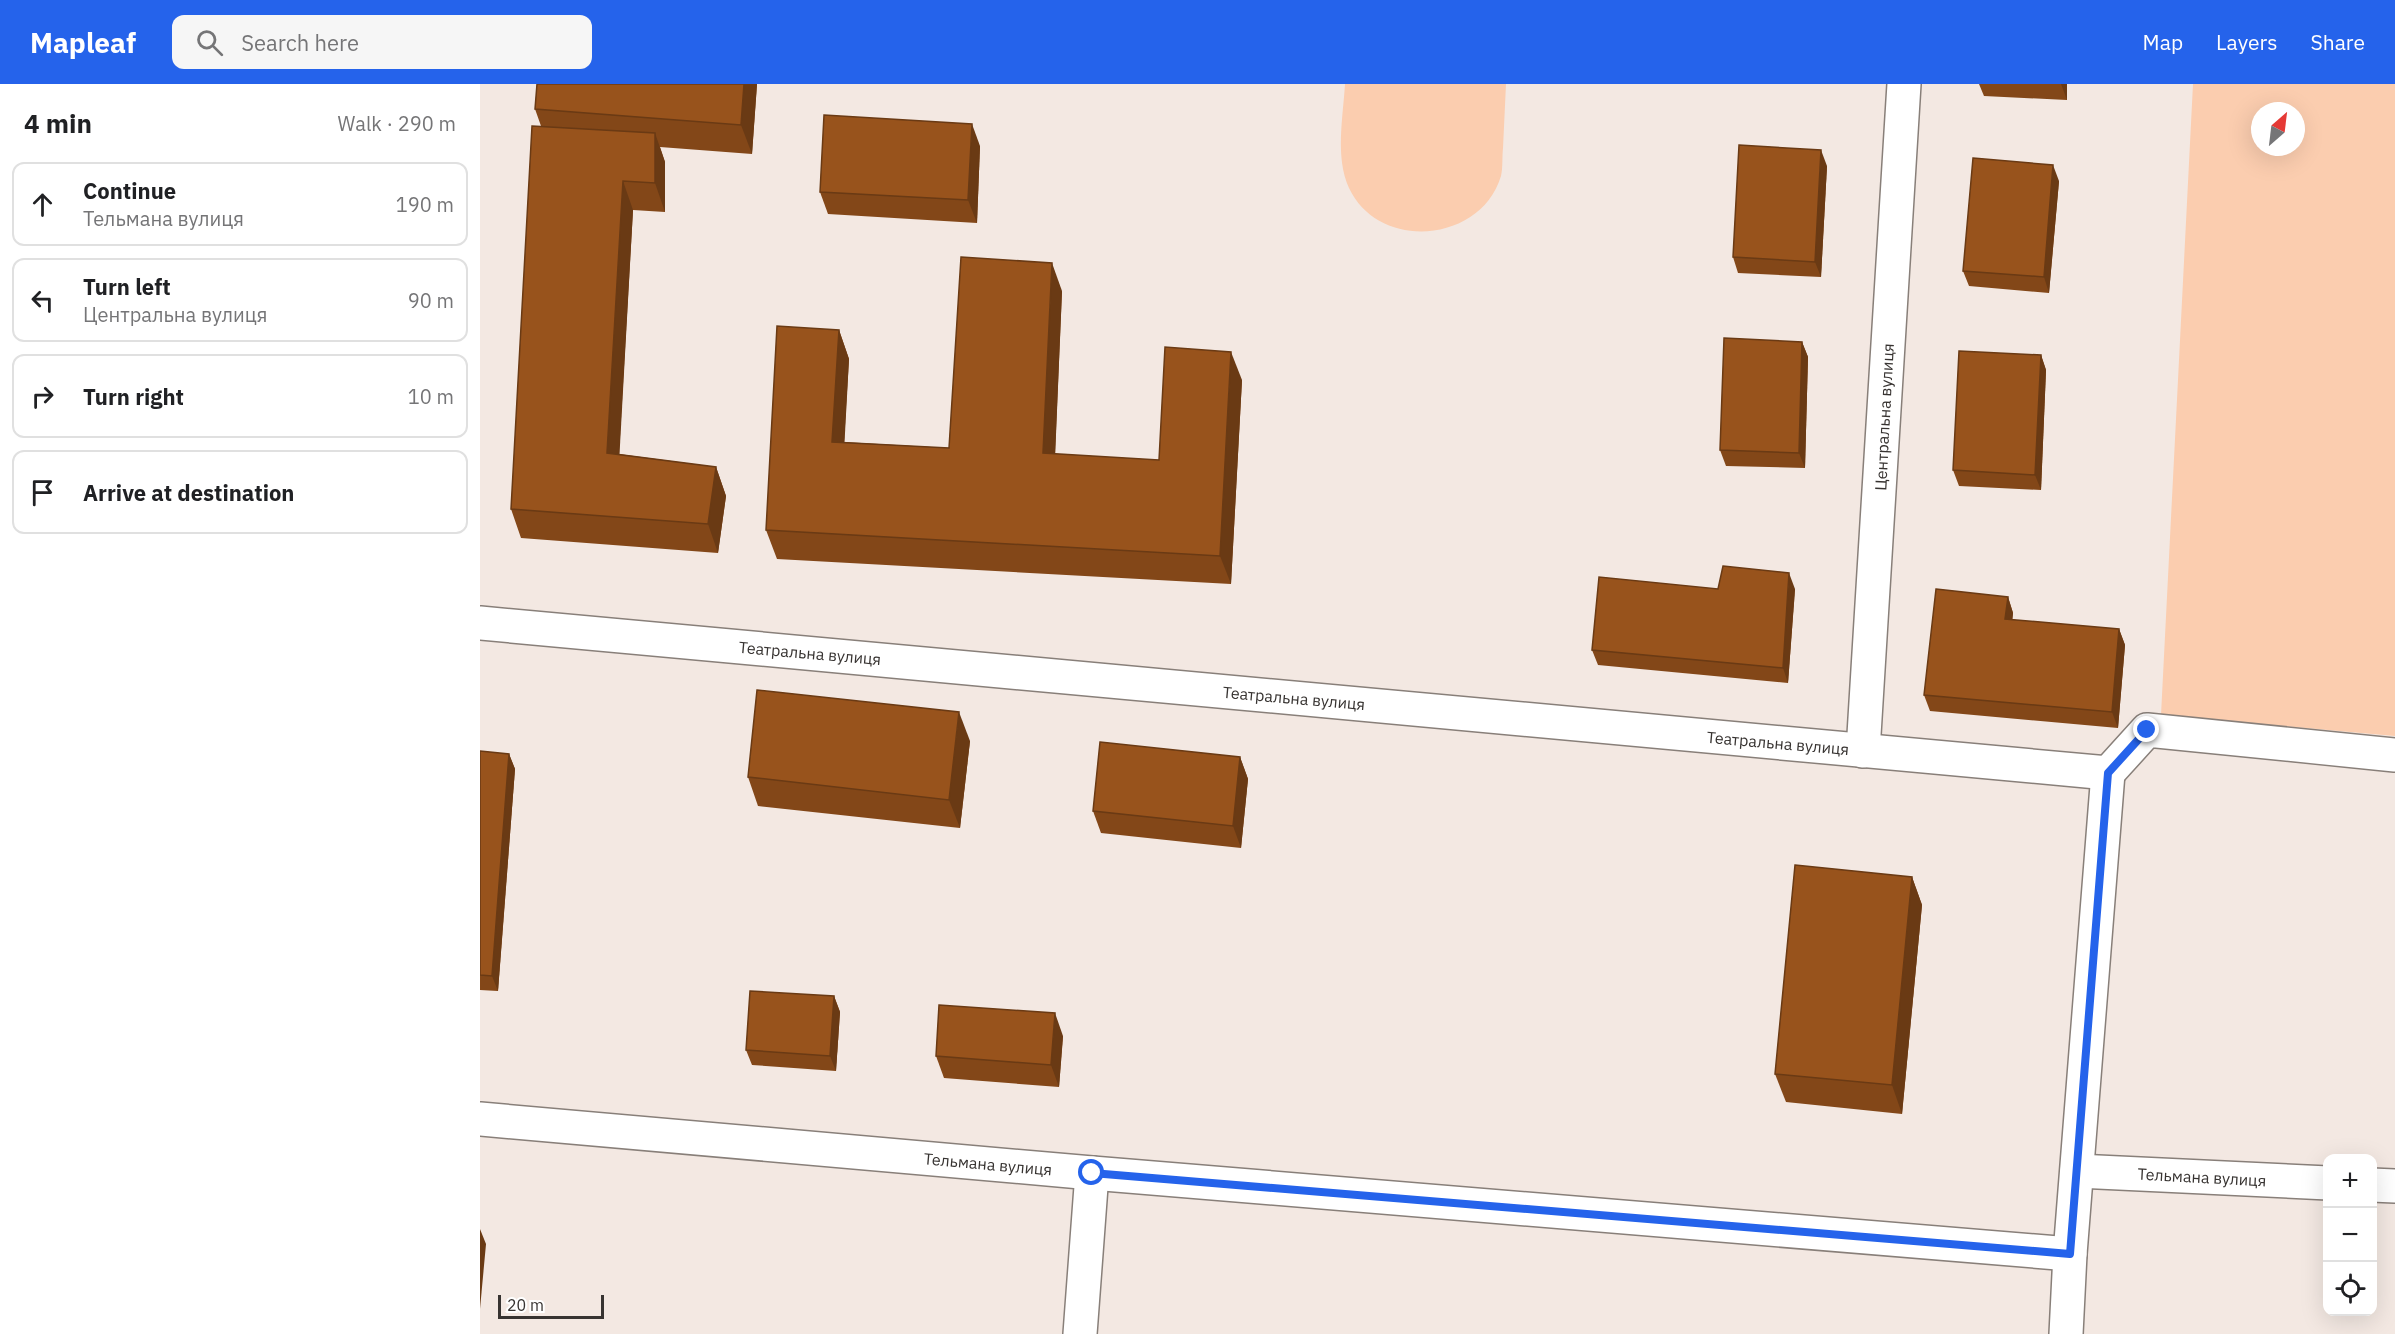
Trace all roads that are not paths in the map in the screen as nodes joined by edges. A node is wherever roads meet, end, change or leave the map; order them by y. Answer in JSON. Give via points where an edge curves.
{"nodes":[{"id":1,"x":1904,"y":84,"type":"edge"},
{"id":2,"x":480,"y":623,"type":"edge"},
{"id":3,"x":1863,"y":751,"type":"junction"},
{"id":4,"x":2395,"y":754,"type":"edge"},
{"id":5,"x":2108,"y":773,"type":"junction"},
{"id":6,"x":480,"y":1119,"type":"edge"},
{"id":7,"x":2077,"y":1171,"type":"junction"},
{"id":8,"x":1092,"y":1173,"type":"junction"},
{"id":9,"x":2323,"y":1183,"type":"edge"},
{"id":10,"x":2377,"y":1185,"type":"edge"},
{"id":11,"x":2395,"y":1186,"type":"edge"},
{"id":12,"x":2070,"y":1254,"type":"junction"},
{"id":13,"x":1080,"y":1334,"type":"edge"},
{"id":14,"x":2066,"y":1334,"type":"edge"}],
"edges":[{"from":1,"to":3,"type":"street","name":"Центральна вулиця"},
{"from":2,"to":3,"type":"street","name":"Театральна вулиця"},
{"from":3,"to":5,"type":"street","name":"Театральна вулиця"},
{"from":4,"to":5,"type":"street","via":[[2147,730]]},
{"from":5,"to":7,"type":"street"},
{"from":6,"to":8,"type":"street","name":"Тельмана вулиця"},
{"from":7,"to":9,"type":"street","name":"Тельмана вулиця"},
{"from":7,"to":12,"type":"street"},
{"from":8,"to":12,"type":"street","name":"Тельмана вулиця"},
{"from":8,"to":13,"type":"street"},
{"from":10,"to":11,"type":"street"},
{"from":12,"to":14,"type":"street"}]}
